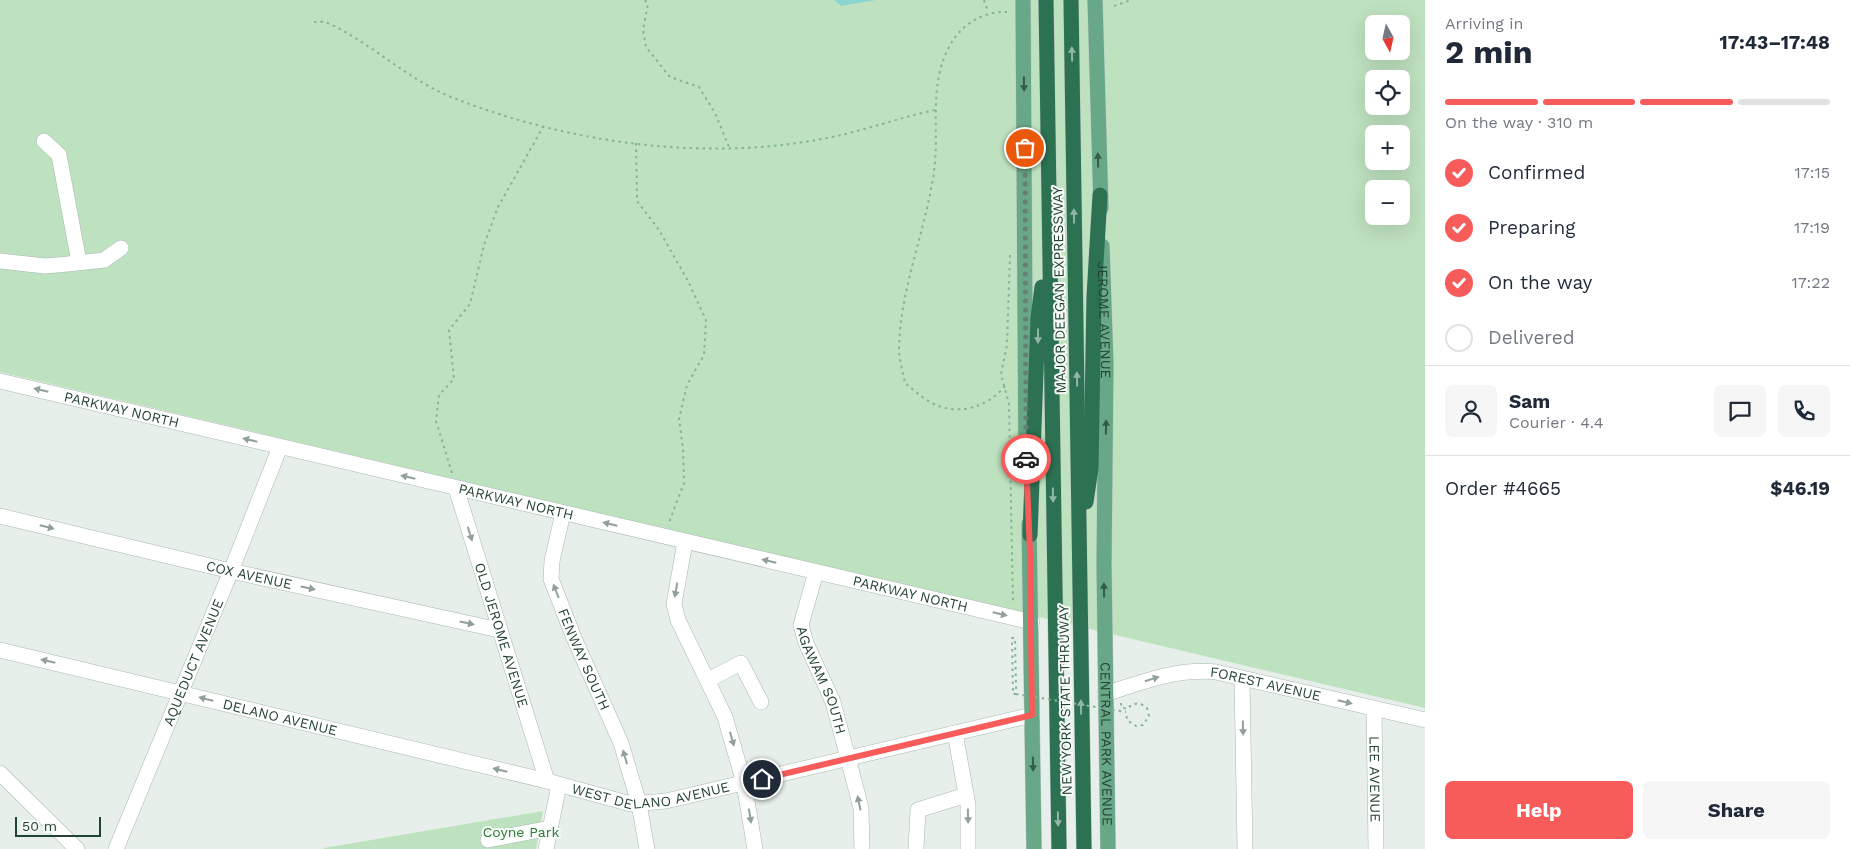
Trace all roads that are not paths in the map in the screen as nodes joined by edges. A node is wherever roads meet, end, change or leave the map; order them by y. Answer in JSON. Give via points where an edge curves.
{"nodes":[{"id":1,"x":1023,"y":0,"type":"edge"},
{"id":2,"x":1046,"y":0,"type":"edge"},
{"id":3,"x":1071,"y":0,"type":"edge"},
{"id":4,"x":1095,"y":0,"type":"edge"},
{"id":5,"x":44,"y":141,"type":"dead end"},
{"id":6,"x":1100,"y":195,"type":"junction"},
{"id":7,"x":1049,"y":236,"type":"junction"},
{"id":8,"x":120,"y":248,"type":"dead end"},
{"id":9,"x":0,"y":261,"type":"edge"},
{"id":10,"x":79,"y":262,"type":"junction"},
{"id":11,"x":0,"y":381,"type":"edge"},
{"id":12,"x":280,"y":447,"type":"junction"},
{"id":13,"x":456,"y":488,"type":"junction"},
{"id":14,"x":563,"y":513,"type":"junction"},
{"id":15,"x":0,"y":516,"type":"edge"},
{"id":16,"x":1030,"y":535,"type":"junction"},
{"id":17,"x":686,"y":542,"type":"junction"},
{"id":18,"x":1079,"y":550,"type":"junction"},
{"id":19,"x":231,"y":571,"type":"junction"},
{"id":20,"x":816,"y":572,"type":"junction"},
{"id":21,"x":1032,"y":622,"type":"junction"},
{"id":22,"x":1055,"y":626,"type":"joint"},
{"id":23,"x":498,"y":630,"type":"junction"},
{"id":24,"x":1104,"y":639,"type":"joint"},
{"id":25,"x":0,"y":650,"type":"edge"},
{"id":26,"x":1242,"y":679,"type":"junction"},
{"id":27,"x":708,"y":680,"type":"junction"},
{"id":28,"x":180,"y":692,"type":"junction"},
{"id":29,"x":1105,"y":694,"type":"junction"},
{"id":30,"x":760,"y":702,"type":"dead end"},
{"id":31,"x":1374,"y":709,"type":"junction"},
{"id":32,"x":1032,"y":715,"type":"junction"},
{"id":33,"x":1425,"y":720,"type":"edge"},
{"id":34,"x":955,"y":733,"type":"junction"},
{"id":35,"x":848,"y":758,"type":"junction"},
{"id":36,"x":0,"y":773,"type":"edge"},
{"id":37,"x":553,"y":783,"type":"junction"},
{"id":38,"x":744,"y":783,"type":"junction"},
{"id":39,"x":966,"y":795,"type":"junction"},
{"id":40,"x":639,"y":804,"type":"junction"},
{"id":41,"x":550,"y":828,"type":"junction"},
{"id":42,"x":488,"y":840,"type":"dead end"},
{"id":43,"x":77,"y":849,"type":"edge"},
{"id":44,"x":116,"y":849,"type":"edge"},
{"id":45,"x":546,"y":849,"type":"edge"},
{"id":46,"x":647,"y":849,"type":"edge"},
{"id":47,"x":755,"y":849,"type":"edge"},
{"id":48,"x":862,"y":849,"type":"edge"},
{"id":49,"x":916,"y":849,"type":"edge"},
{"id":50,"x":968,"y":849,"type":"edge"},
{"id":51,"x":1034,"y":849,"type":"edge"},
{"id":52,"x":1058,"y":849,"type":"edge"},
{"id":53,"x":1084,"y":849,"type":"edge"},
{"id":54,"x":1108,"y":849,"type":"edge"},
{"id":55,"x":1245,"y":849,"type":"edge"},
{"id":56,"x":1376,"y":849,"type":"edge"}],
"edges":[{"from":1,"to":16,"type":"main road","one_way":true,"via":[[1024,415]]},
{"from":2,"to":7,"type":"highway","name":"MAJOR DEEGAN EXPRESSWAY"},
{"from":18,"to":3,"type":"highway","name":"MAJOR DEEGAN EXPRESSWAY","one_way":true},
{"from":6,"to":4,"type":"main road","name":"JEROME AVENUE","one_way":true},
{"from":5,"to":10,"type":"street","via":[[59,155]]},
{"from":6,"to":18,"type":"highway","via":[[1094,297],[1091,468]]},
{"from":24,"to":6,"type":"main road","name":"JEROME AVENUE","one_way":true,"via":[[1106,373]]},
{"from":7,"to":16,"type":"highway","one_way":true,"via":[[1038,318]]},
{"from":7,"to":22,"type":"highway","name":"MAJOR DEEGAN EXPRESSWAY","one_way":true},
{"from":8,"to":10,"type":"street","via":[[104,260]]},
{"from":9,"to":10,"type":"street","via":[[45,266]]},
{"from":12,"to":11,"type":"street","name":"PARKWAY NORTH","one_way":true},
{"from":13,"to":12,"type":"street","name":"PARKWAY NORTH","one_way":true},
{"from":12,"to":19,"type":"street","name":"AQUEDUCT AVENUE"},
{"from":13,"to":14,"type":"street","name":"PARKWAY NORTH"},
{"from":13,"to":23,"type":"street","name":"OLD JEROME AVENUE","one_way":true},
{"from":17,"to":14,"type":"street","name":"PARKWAY NORTH","one_way":true},
{"from":40,"to":14,"type":"street","name":"FENWAY SOUTH","one_way":true,"via":[[621,743],[551,579]]},
{"from":15,"to":19,"type":"street","name":"COX AVENUE","one_way":true},
{"from":16,"to":21,"type":"main road"},
{"from":20,"to":17,"type":"street","name":"PARKWAY NORTH","one_way":true},
{"from":17,"to":27,"type":"street","one_way":true,"via":[[674,604],[678,620]]},
{"from":53,"to":18,"type":"highway","name":"NEW YORK STATE THRUWAY","one_way":true},
{"from":19,"to":23,"type":"street","name":"COX AVENUE","one_way":true},
{"from":19,"to":28,"type":"street","name":"AQUEDUCT AVENUE"},
{"from":20,"to":21,"type":"street","name":"PARKWAY NORTH","one_way":true},
{"from":20,"to":35,"type":"street","name":"AGAWAM SOUTH","via":[[801,625],[833,702]]},
{"from":21,"to":32,"type":"main road"},
{"from":22,"to":52,"type":"highway","name":"NEW YORK STATE THRUWAY","one_way":true},
{"from":23,"to":37,"type":"street","name":"OLD JEROME AVENUE"},
{"from":24,"to":29,"type":"main road","name":"CENTRAL PARK AVENUE"},
{"from":28,"to":25,"type":"street","name":"DELANO AVENUE","one_way":true},
{"from":29,"to":26,"type":"street","name":"FOREST AVENUE","one_way":true,"via":[[1188,671],[1216,672]]},
{"from":26,"to":31,"type":"street","name":"FOREST AVENUE","one_way":true},
{"from":26,"to":55,"type":"street","one_way":true},
{"from":27,"to":30,"type":"street","via":[[742,663]]},
{"from":27,"to":38,"type":"street","one_way":true,"via":[[725,716]]},
{"from":37,"to":28,"type":"street","name":"DELANO AVENUE","one_way":true},
{"from":28,"to":44,"type":"street","name":"AQUEDUCT AVENUE"},
{"from":29,"to":54,"type":"main road","name":"CENTRAL PARK AVENUE"},
{"from":31,"to":33,"type":"street","name":"FOREST AVENUE"},
{"from":31,"to":56,"type":"street","name":"LEE AVENUE"},
{"from":32,"to":34,"type":"street","name":"WEST DELANO AVENUE"},
{"from":32,"to":51,"type":"main road","one_way":true},
{"from":34,"to":35,"type":"street","name":"WEST DELANO AVENUE"},
{"from":34,"to":39,"type":"street"},
{"from":35,"to":38,"type":"street","name":"WEST DELANO AVENUE"},
{"from":48,"to":35,"type":"street","name":"AGAWAM SOUTH","one_way":true,"via":[[861,808]]},
{"from":36,"to":43,"type":"street"},
{"from":37,"to":40,"type":"street","name":"WEST DELANO AVENUE"},
{"from":37,"to":41,"type":"street","name":"OLD JEROME AVENUE"},
{"from":38,"to":40,"type":"street","name":"WEST DELANO AVENUE"},
{"from":38,"to":47,"type":"street","one_way":true},
{"from":39,"to":49,"type":"street","via":[[918,810]]},
{"from":39,"to":50,"type":"street","one_way":true},
{"from":40,"to":46,"type":"street","name":"FENWAY SOUTH"},
{"from":41,"to":42,"type":"street"},
{"from":41,"to":45,"type":"street","name":"OLD JEROME AVENUE"}]}
